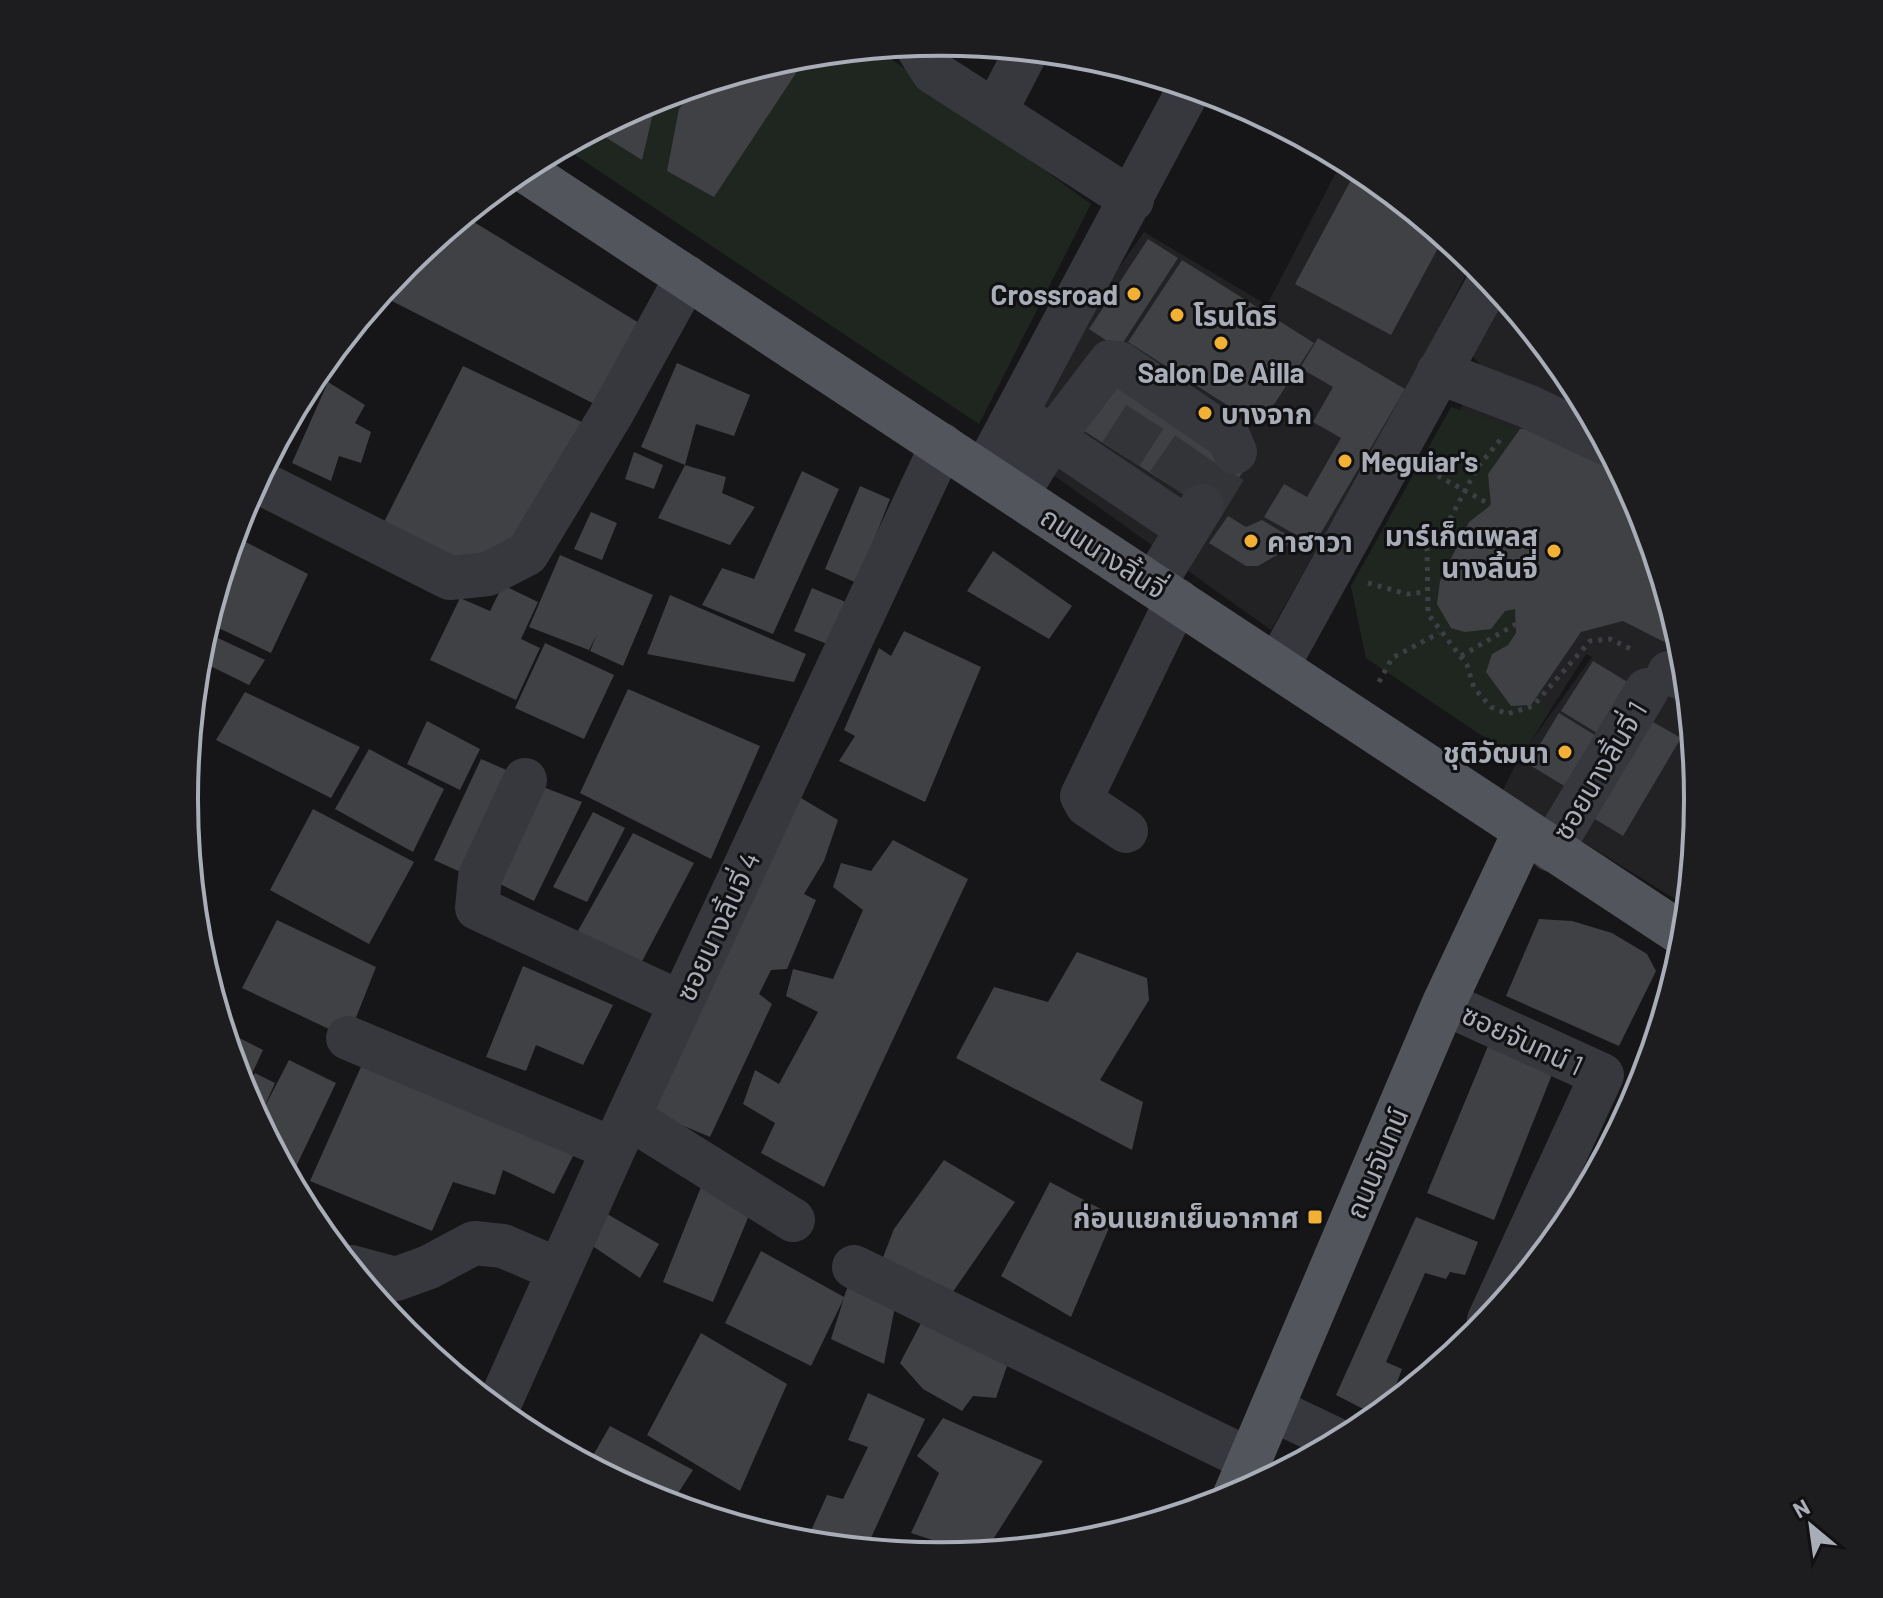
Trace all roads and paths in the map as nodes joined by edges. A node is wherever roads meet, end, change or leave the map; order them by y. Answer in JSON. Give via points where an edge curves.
{"nodes":[{"id":1,"x":923,"y":57,"type":"edge"},
{"id":2,"x":1022,"y":61,"type":"edge"},
{"id":3,"x":1185,"y":97,"type":"edge"},
{"id":4,"x":995,"y":112,"type":"junction"},
{"id":5,"x":535,"y":177,"type":"edge"},
{"id":6,"x":1132,"y":200,"type":"junction"},
{"id":7,"x":687,"y":277,"type":"junction"},
{"id":8,"x":1484,"y":292,"type":"edge"},
{"id":9,"x":1438,"y":372,"type":"junction"},
{"id":10,"x":1527,"y":406,"type":"junction"},
{"id":11,"x":1016,"y":414,"type":"junction"},
{"id":12,"x":1589,"y":435,"type":"edge"},
{"id":13,"x":1216,"y":436,"type":"dead end"},
{"id":14,"x":1052,"y":438,"type":"junction"},
{"id":15,"x":942,"y":445,"type":"junction"},
{"id":16,"x":1427,"y":470,"type":"dead end"},
{"id":17,"x":1000,"y":484,"type":"junction"},
{"id":18,"x":268,"y":486,"type":"edge"},
{"id":19,"x":1466,"y":490,"type":"junction"},
{"id":20,"x":1491,"y":505,"type":"dead end"},
{"id":21,"x":1363,"y":580,"type":"dead end"},
{"id":22,"x":1166,"y":592,"type":"junction"},
{"id":23,"x":1425,"y":592,"type":"junction"},
{"id":24,"x":1516,"y":624,"type":"dead end"},
{"id":25,"x":1439,"y":633,"type":"junction"},
{"id":26,"x":1461,"y":656,"type":"junction"},
{"id":27,"x":1277,"y":667,"type":"junction"},
{"id":28,"x":1668,"y":681,"type":"edge"},
{"id":29,"x":1379,"y":682,"type":"dead end"},
{"id":30,"x":525,"y":780,"type":"dead end"},
{"id":31,"x":1126,"y":831,"type":"dead end"},
{"id":32,"x":1537,"y":841,"type":"junction"},
{"id":33,"x":1673,"y":928,"type":"edge"},
{"id":34,"x":681,"y":1003,"type":"junction"},
{"id":35,"x":1444,"y":1003,"type":"junction"},
{"id":36,"x":348,"y":1038,"type":"dead end"},
{"id":37,"x":620,"y":1133,"type":"junction"},
{"id":38,"x":793,"y":1220,"type":"dead end"},
{"id":39,"x":854,"y":1267,"type":"dead end"},
{"id":40,"x":559,"y":1270,"type":"junction"},
{"id":41,"x":369,"y":1272,"type":"edge"},
{"id":42,"x":1508,"y":1280,"type":"edge"},
{"id":43,"x":502,"y":1398,"type":"edge"},
{"id":44,"x":1272,"y":1409,"type":"junction"},
{"id":45,"x":1325,"y":1434,"type":"edge"},
{"id":46,"x":1242,"y":1478,"type":"edge"}],
"edges":[{"from":1,"to":4,"type":"street","via":[[933,72]]},
{"from":2,"to":4,"type":"street"},
{"from":3,"to":6,"type":"street"},
{"from":4,"to":6,"type":"street"},
{"from":5,"to":7,"type":"main road","name":"ถนนนางลิ้นจี่"},
{"from":6,"to":11,"type":"street"},
{"from":7,"to":15,"type":"main road","name":"ถนนนางลิ้นจี่"},
{"from":7,"to":18,"type":"street","via":[[527,554],[488,574],[450,578]]},
{"from":8,"to":9,"type":"street"},
{"from":9,"to":10,"type":"street"},
{"from":9,"to":27,"type":"street"},
{"from":10,"to":12,"type":"street"},
{"from":10,"to":19,"type":"path","via":[[1477,468]]},
{"from":11,"to":14,"type":"street"},
{"from":11,"to":17,"type":"street"},
{"from":13,"to":14,"type":"street","via":[[1119,363],[1110,362]]},
{"from":14,"to":17,"type":"street"},
{"from":14,"to":22,"type":"street","via":[[1115,465],[1178,506]]},
{"from":15,"to":17,"type":"main road","name":"ถนนนางลิ้นจี่"},
{"from":15,"to":34,"type":"street","name":"ซอยนางลิ้นจี่ 4"},
{"from":16,"to":19,"type":"path"},
{"from":17,"to":22,"type":"main road","name":"ถนนนางลิ้นจี่"},
{"from":19,"to":20,"type":"path"},
{"from":19,"to":23,"type":"path","via":[[1427,548]]},
{"from":21,"to":23,"type":"path","via":[[1384,590]]},
{"from":22,"to":27,"type":"main road","name":"ถนนนางลิ้นจี่"},
{"from":22,"to":31,"type":"street","via":[[1082,796]]},
{"from":23,"to":25,"type":"path","via":[[1428,614]]},
{"from":24,"to":26,"type":"path"},
{"from":25,"to":26,"type":"path"},
{"from":25,"to":29,"type":"path","via":[[1392,658]]},
{"from":26,"to":28,"type":"path","via":[[1474,688],[1491,707],[1507,714],[1533,706],[1590,641],[1610,639],[1646,656]]},
{"from":27,"to":32,"type":"main road","name":"ถนนนางลิ้นจี่"},
{"from":28,"to":32,"type":"street","name":"ซอยนางลิ้นจี่ 1"},
{"from":30,"to":34,"type":"street","via":[[480,877],[477,908]]},
{"from":32,"to":33,"type":"main road","name":"ถนนนางลิ้นจี่"},
{"from":32,"to":35,"type":"main road","name":"ถนนจันทน์"},
{"from":34,"to":37,"type":"street","name":"ซอยนางลิ้นจี่ 4"},
{"from":35,"to":42,"type":"street","name":"ซอยจันทน์ 1","via":[[1602,1075]]},
{"from":35,"to":44,"type":"main road","name":"ถนนจันทน์"},
{"from":36,"to":37,"type":"street"},
{"from":37,"to":38,"type":"street"},
{"from":37,"to":40,"type":"street","name":"ซอยนางลิ้นจี่ 4"},
{"from":39,"to":46,"type":"street"},
{"from":40,"to":41,"type":"street","via":[[503,1246],[474,1243],[396,1279]]},
{"from":40,"to":43,"type":"street","name":"ซอยนางลิ้นจี่ 4"},
{"from":44,"to":45,"type":"street"},
{"from":44,"to":46,"type":"main road","name":"ถนนจันทน์"}]}
